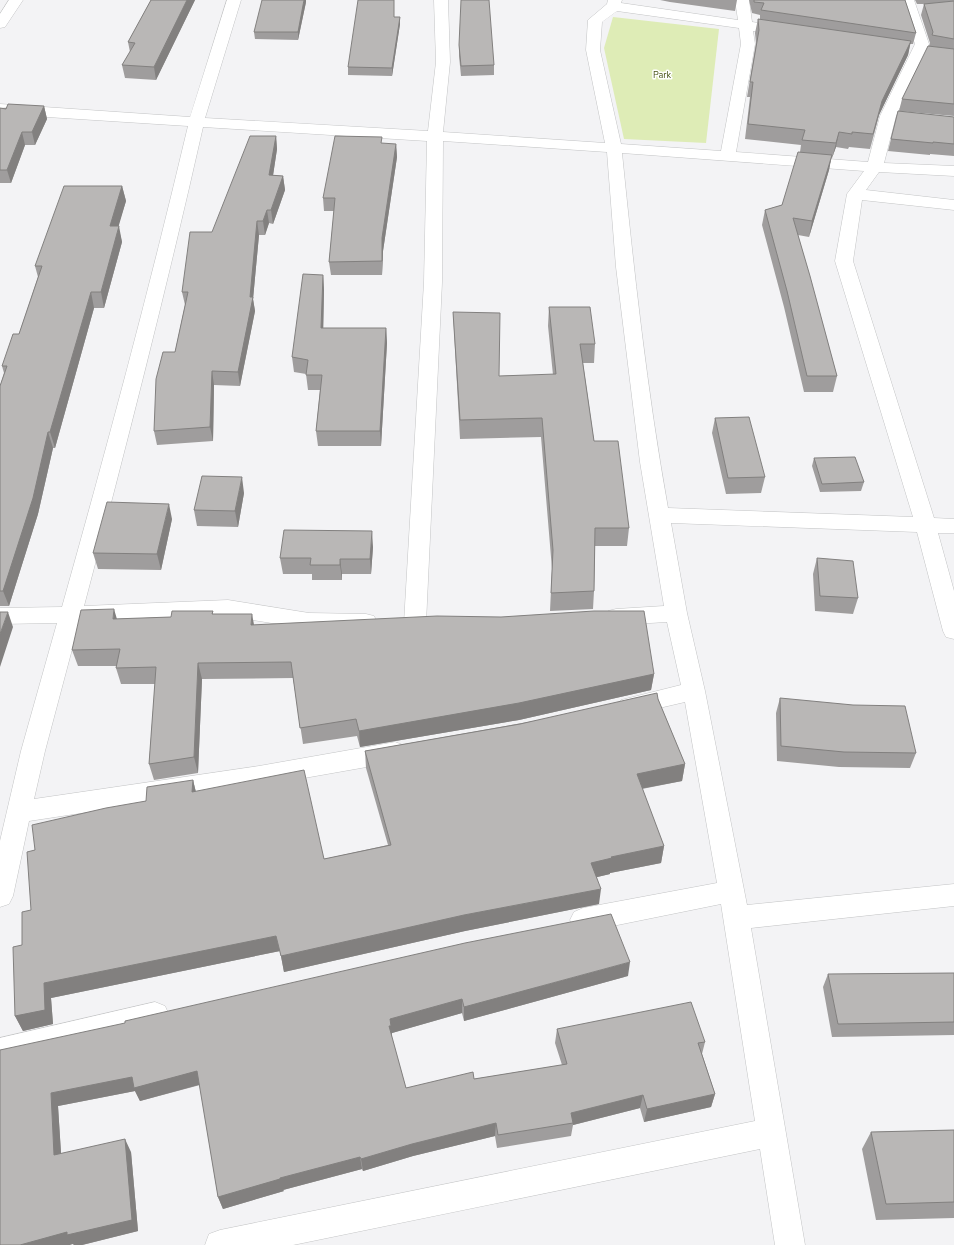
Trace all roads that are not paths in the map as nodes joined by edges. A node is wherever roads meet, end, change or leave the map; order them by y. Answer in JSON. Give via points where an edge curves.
{"nodes":[{"id":1,"x":16,"y":0,"type":"edge"},
{"id":2,"x":234,"y":0,"type":"edge"},
{"id":3,"x":441,"y":0,"type":"edge"},
{"id":4,"x":742,"y":0,"type":"edge"},
{"id":5,"x":614,"y":3,"type":"edge"},
{"id":6,"x":914,"y":6,"type":"edge"},
{"id":7,"x":0,"y":24,"type":"edge"},
{"id":8,"x":745,"y":24,"type":"junction"},
{"id":9,"x":798,"y":33,"type":"edge"},
{"id":10,"x":905,"y":49,"type":"edge"},
{"id":11,"x":927,"y":52,"type":"junction"},
{"id":12,"x":0,"y":109,"type":"edge"},
{"id":13,"x":196,"y":123,"type":"junction"},
{"id":14,"x":435,"y":136,"type":"junction"},
{"id":15,"x":614,"y":147,"type":"junction"},
{"id":16,"x":728,"y":155,"type":"junction"},
{"id":17,"x":874,"y":167,"type":"junction"},
{"id":18,"x":954,"y":171,"type":"edge"},
{"id":19,"x":855,"y":194,"type":"junction"},
{"id":20,"x":954,"y":205,"type":"edge"},
{"id":21,"x":659,"y":515,"type":"junction"},
{"id":22,"x":926,"y":526,"type":"junction"},
{"id":23,"x":954,"y":526,"type":"edge"},
{"id":24,"x":676,"y":613,"type":"junction"},
{"id":25,"x":70,"y":615,"type":"junction"},
{"id":26,"x":0,"y":616,"type":"edge"},
{"id":27,"x":596,"y":618,"type":"edge"},
{"id":28,"x":954,"y":631,"type":"edge"},
{"id":29,"x":694,"y":691,"type":"junction"},
{"id":30,"x":610,"y":710,"type":"edge"},
{"id":31,"x":419,"y":748,"type":"edge"},
{"id":32,"x":19,"y":812,"type":"junction"},
{"id":33,"x":731,"y":891,"type":"junction"},
{"id":34,"x":954,"y":895,"type":"edge"},
{"id":35,"x":0,"y":896,"type":"edge"},
{"id":36,"x":736,"y":918,"type":"junction"},
{"id":37,"x":559,"y":925,"type":"edge"},
{"id":38,"x":178,"y":1010,"type":"edge"},
{"id":39,"x":0,"y":1050,"type":"edge"},
{"id":40,"x":771,"y":1132,"type":"junction"},
{"id":41,"x":220,"y":1245,"type":"edge"},
{"id":42,"x":790,"y":1245,"type":"edge"}],
"edges":[{"from":1,"to":7,"type":"street"},
{"from":2,"to":13,"type":"street"},
{"from":3,"to":14,"type":"street","via":[[443,62]]},
{"from":4,"to":8,"type":"street"},
{"from":5,"to":8,"type":"street"},
{"from":5,"to":15,"type":"street","via":[[595,20],[593,50]]},
{"from":6,"to":11,"type":"street","via":[[922,44]]},
{"from":8,"to":9,"type":"street"},
{"from":8,"to":16,"type":"street","via":[[748,44]]},
{"from":10,"to":11,"type":"street"},
{"from":11,"to":17,"type":"street","via":[[895,116]]},
{"from":12,"to":13,"type":"street"},
{"from":13,"to":14,"type":"street"},
{"from":13,"to":25,"type":"street","via":[[104,493]]},
{"from":14,"to":15,"type":"street"},
{"from":14,"to":25,"type":"street","via":[[423,623],[309,621],[228,608]]},
{"from":15,"to":16,"type":"street"},
{"from":15,"to":21,"type":"street","via":[[625,267]]},
{"from":16,"to":17,"type":"street"},
{"from":17,"to":18,"type":"street"},
{"from":17,"to":19,"type":"street"},
{"from":19,"to":20,"type":"street"},
{"from":19,"to":22,"type":"street","via":[[844,261]]},
{"from":21,"to":22,"type":"street"},
{"from":21,"to":24,"type":"street"},
{"from":22,"to":23,"type":"street"},
{"from":22,"to":28,"type":"street"},
{"from":24,"to":27,"type":"street"},
{"from":24,"to":29,"type":"street"},
{"from":25,"to":26,"type":"street"},
{"from":25,"to":32,"type":"street"},
{"from":29,"to":30,"type":"street"},
{"from":29,"to":33,"type":"street"},
{"from":31,"to":32,"type":"street","via":[[259,776]]},
{"from":32,"to":35,"type":"street"},
{"from":33,"to":36,"type":"street"},
{"from":33,"to":37,"type":"street"},
{"from":34,"to":36,"type":"street"},
{"from":36,"to":40,"type":"street"},
{"from":38,"to":39,"type":"street"},
{"from":40,"to":41,"type":"street"},
{"from":40,"to":42,"type":"street"}]}
